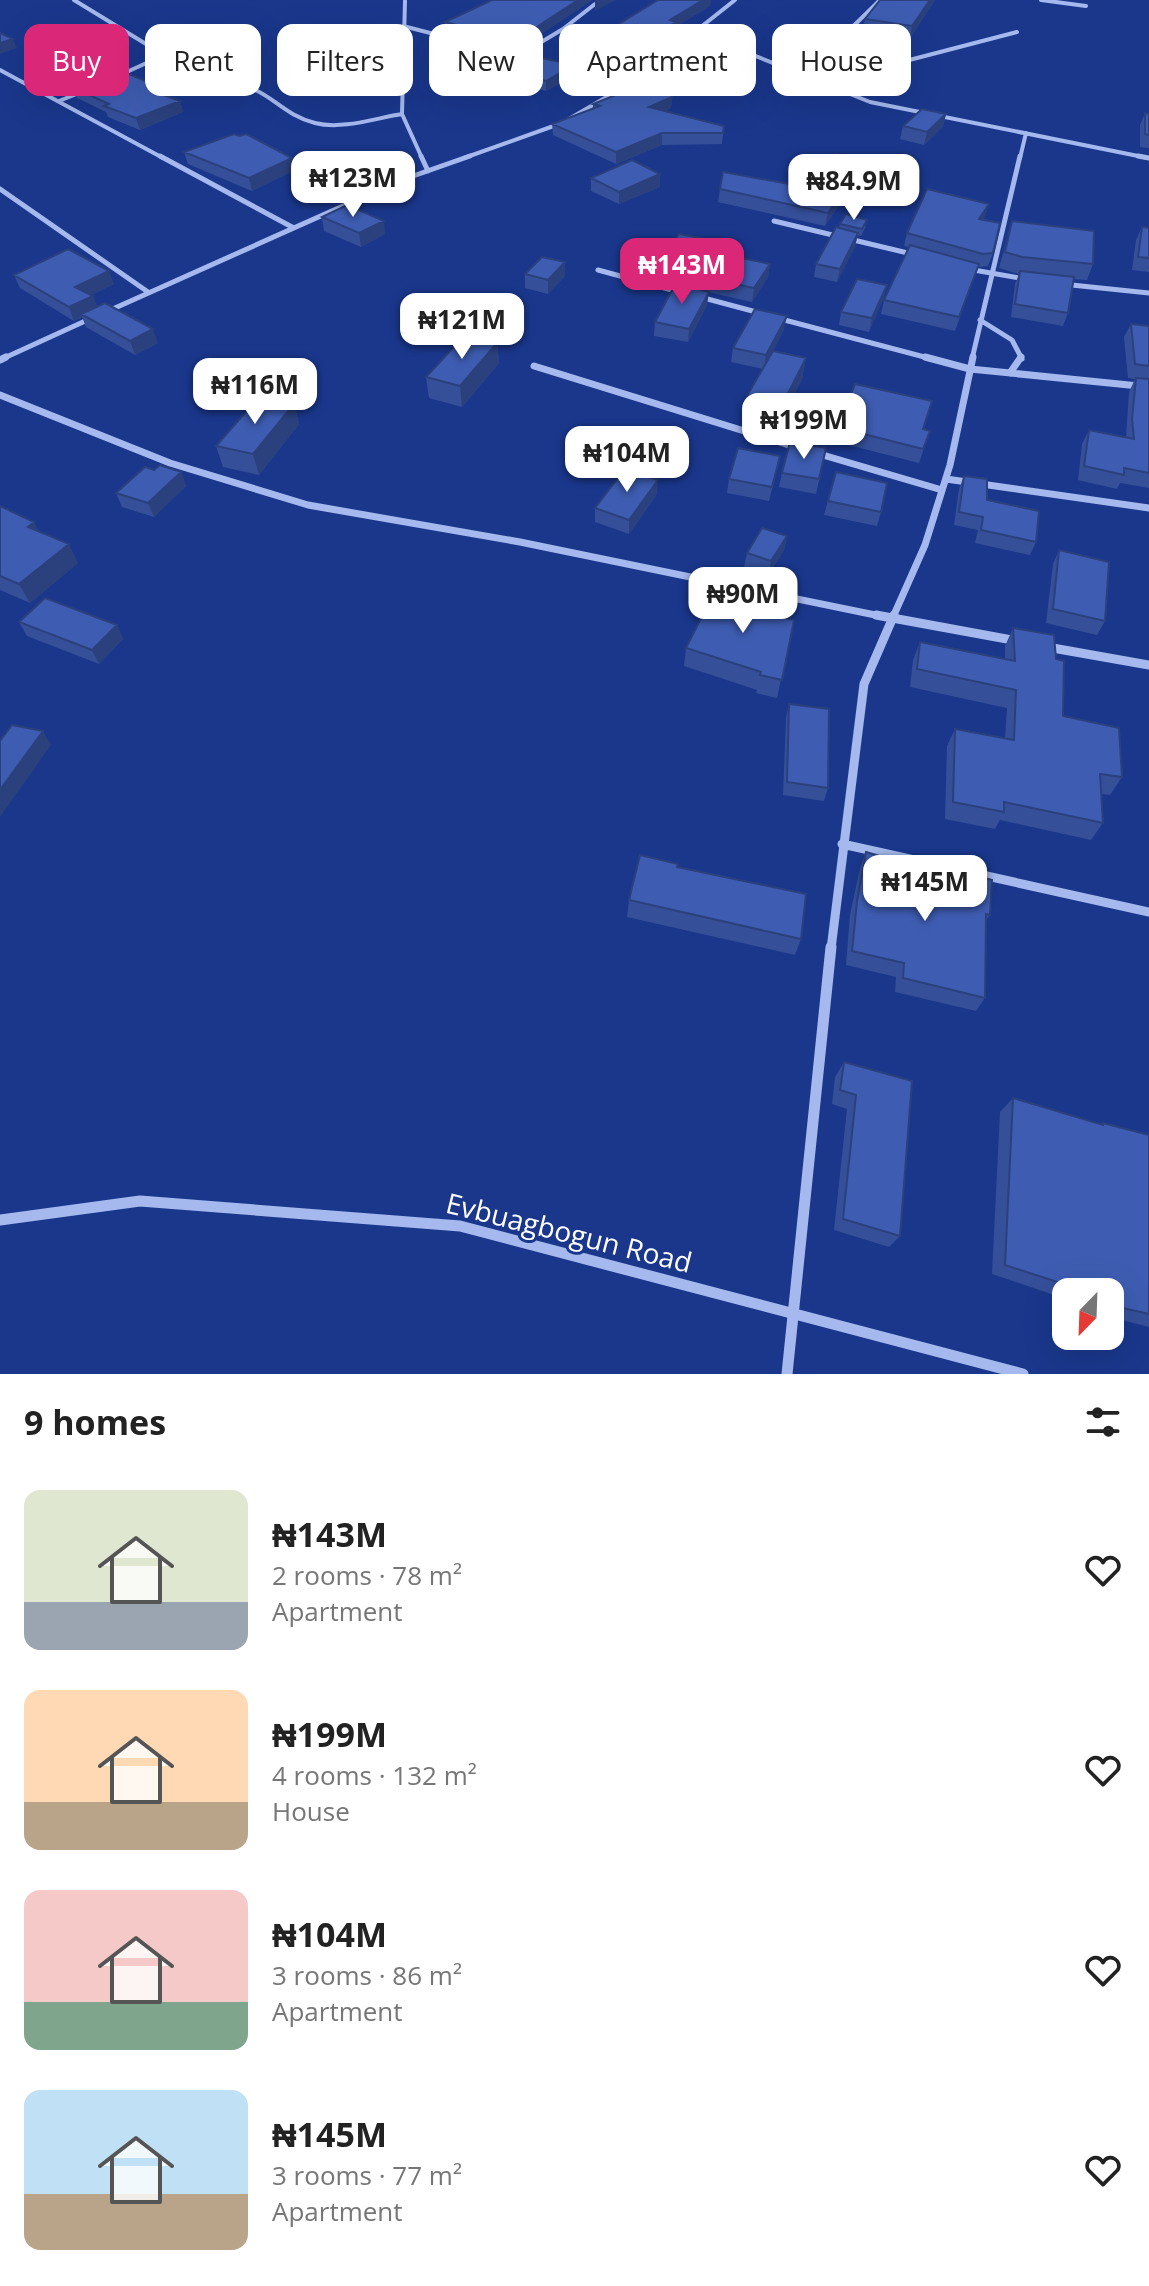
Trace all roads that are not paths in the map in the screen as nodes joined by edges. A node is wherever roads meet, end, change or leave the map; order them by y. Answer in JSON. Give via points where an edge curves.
{"nodes":[{"id":1,"x":74,"y":0,"type":"edge"},
{"id":2,"x":406,"y":0,"type":"edge"},
{"id":3,"x":735,"y":0,"type":"edge"},
{"id":4,"x":880,"y":0,"type":"edge"},
{"id":5,"x":1041,"y":0,"type":"edge"},
{"id":6,"x":595,"y":4,"type":"dead end"},
{"id":7,"x":1086,"y":6,"type":"dead end"},
{"id":8,"x":113,"y":24,"type":"edge"},
{"id":9,"x":403,"y":24,"type":"edge"},
{"id":10,"x":706,"y":24,"type":"edge"},
{"id":11,"x":855,"y":24,"type":"edge"},
{"id":12,"x":1017,"y":32,"type":"dead end"},
{"id":13,"x":129,"y":34,"type":"edge"},
{"id":14,"x":543,"y":41,"type":"edge"},
{"id":15,"x":911,"y":60,"type":"edge"},
{"id":16,"x":0,"y":70,"type":"edge"},
{"id":17,"x":129,"y":71,"type":"edge"},
{"id":18,"x":261,"y":91,"type":"edge"},
{"id":19,"x":71,"y":96,"type":"edge"},
{"id":20,"x":402,"y":96,"type":"edge"},
{"id":21,"x":608,"y":96,"type":"edge"},
{"id":22,"x":855,"y":96,"type":"edge"},
{"id":23,"x":59,"y":101,"type":"junction"},
{"id":24,"x":402,"y":114,"type":"junction"},
{"id":25,"x":1026,"y":133,"type":"junction"},
{"id":26,"x":1149,"y":158,"type":"edge"},
{"id":27,"x":428,"y":171,"type":"junction"},
{"id":28,"x":0,"y":189,"type":"edge"},
{"id":29,"x":774,"y":221,"type":"dead end"},
{"id":30,"x":292,"y":227,"type":"junction"},
{"id":31,"x":918,"y":255,"type":"edge"},
{"id":32,"x":961,"y":267,"type":"edge"},
{"id":33,"x":598,"y":270,"type":"dead end"},
{"id":34,"x":990,"y":276,"type":"junction"},
{"id":35,"x":1033,"y":280,"type":"edge"},
{"id":36,"x":1048,"y":282,"type":"edge"},
{"id":37,"x":148,"y":292,"type":"junction"},
{"id":38,"x":1149,"y":293,"type":"edge"},
{"id":39,"x":980,"y":320,"type":"junction"},
{"id":40,"x":0,"y":360,"type":"edge"},
{"id":41,"x":534,"y":366,"type":"dead end"},
{"id":42,"x":970,"y":369,"type":"junction"},
{"id":43,"x":1010,"y":373,"type":"junction"},
{"id":44,"x":1149,"y":387,"type":"edge"},
{"id":45,"x":0,"y":395,"type":"edge"},
{"id":46,"x":946,"y":479,"type":"junction"},
{"id":47,"x":942,"y":490,"type":"junction"},
{"id":48,"x":1149,"y":508,"type":"edge"},
{"id":49,"x":893,"y":619,"type":"junction"},
{"id":50,"x":1028,"y":643,"type":"edge"},
{"id":51,"x":1043,"y":646,"type":"edge"},
{"id":52,"x":1149,"y":665,"type":"edge"},
{"id":53,"x":842,"y":844,"type":"junction"},
{"id":54,"x":1149,"y":912,"type":"edge"},
{"id":55,"x":0,"y":1220,"type":"edge"},
{"id":56,"x":795,"y":1314,"type":"junction"},
{"id":57,"x":787,"y":1374,"type":"edge"},
{"id":58,"x":1023,"y":1374,"type":"edge"}],
"edges":[{"from":1,"to":8,"type":"street"},
{"from":2,"to":9,"type":"street"},
{"from":3,"to":10,"type":"street"},
{"from":4,"to":11,"type":"street"},
{"from":5,"to":7,"type":"street"},
{"from":6,"to":14,"type":"street"},
{"from":12,"to":15,"type":"street"},
{"from":13,"to":17,"type":"street","via":[[164,55]]},
{"from":16,"to":23,"type":"street"},
{"from":18,"to":24,"type":"street","via":[[316,124]]},
{"from":19,"to":23,"type":"street"},
{"from":20,"to":24,"type":"street"},
{"from":21,"to":27,"type":"street","via":[[562,123]]},
{"from":22,"to":25,"type":"street"},
{"from":23,"to":30,"type":"street"},
{"from":24,"to":27,"type":"street"},
{"from":25,"to":26,"type":"street"},
{"from":25,"to":34,"type":"street"},
{"from":27,"to":30,"type":"street"},
{"from":28,"to":37,"type":"street"},
{"from":29,"to":31,"type":"street"},
{"from":30,"to":37,"type":"street"},
{"from":32,"to":34,"type":"street"},
{"from":33,"to":42,"type":"street"},
{"from":34,"to":35,"type":"street"},
{"from":34,"to":39,"type":"street"},
{"from":36,"to":38,"type":"street"},
{"from":37,"to":40,"type":"street"},
{"from":39,"to":42,"type":"street"},
{"from":39,"to":43,"type":"street","via":[[1021,350],[1022,360]]},
{"from":41,"to":47,"type":"street"},
{"from":42,"to":43,"type":"street"},
{"from":42,"to":46,"type":"street"},
{"from":43,"to":44,"type":"street"},
{"from":45,"to":49,"type":"street","via":[[170,463],[308,505],[520,542]]},
{"from":46,"to":47,"type":"street"},
{"from":46,"to":48,"type":"street"},
{"from":47,"to":49,"type":"street"},
{"from":49,"to":50,"type":"street"},
{"from":49,"to":53,"type":"street","via":[[864,684]]},
{"from":51,"to":52,"type":"street"},
{"from":53,"to":54,"type":"street"},
{"from":53,"to":56,"type":"street"},
{"from":55,"to":56,"type":"street","name":"Evbuagbogun Road","via":[[140,1201],[460,1226]]},
{"from":56,"to":57,"type":"street"},
{"from":56,"to":58,"type":"street","name":"Evbuagbogun Road"}]}
